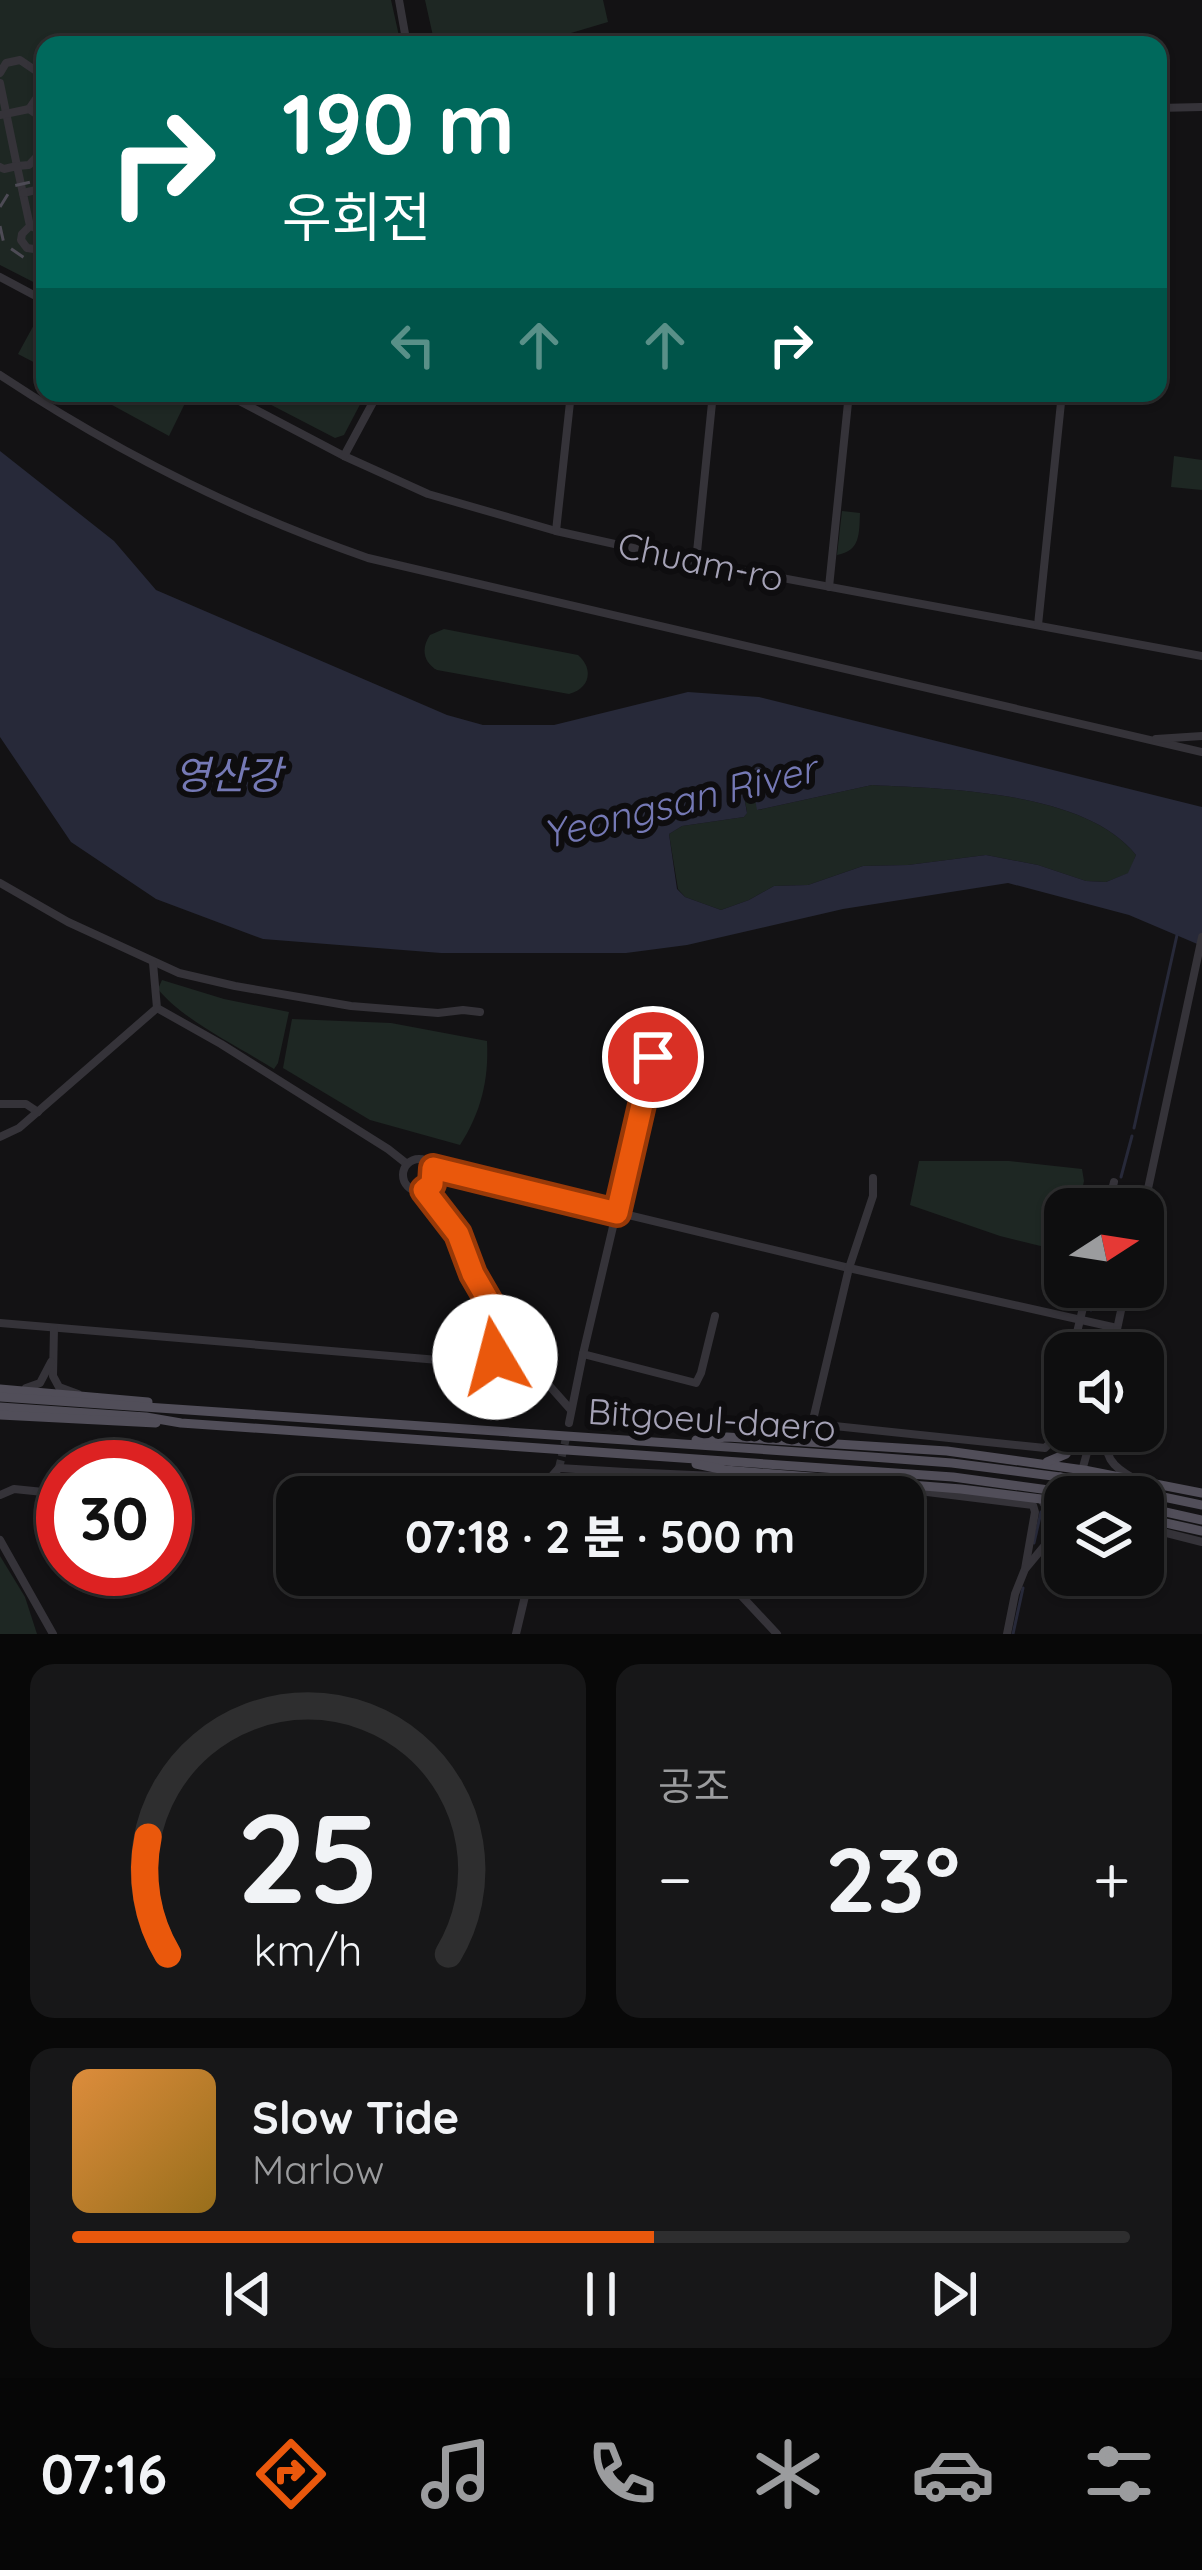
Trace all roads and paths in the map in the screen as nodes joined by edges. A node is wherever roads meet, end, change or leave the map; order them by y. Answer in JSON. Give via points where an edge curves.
{"nodes":[{"id":1,"x":398,"y":0,"type":"edge"},
{"id":2,"x":405,"y":36,"type":"edge"},
{"id":3,"x":36,"y":70,"type":"edge"},
{"id":4,"x":0,"y":73,"type":"edge"},
{"id":5,"x":0,"y":83,"type":"edge"},
{"id":6,"x":36,"y":100,"type":"edge"},
{"id":7,"x":1202,"y":107,"type":"edge"},
{"id":8,"x":1167,"y":108,"type":"edge"},
{"id":9,"x":29,"y":110,"type":"junction"},
{"id":10,"x":36,"y":114,"type":"edge"},
{"id":11,"x":3,"y":115,"type":"edge"},
{"id":12,"x":36,"y":157,"type":"edge"},
{"id":13,"x":17,"y":166,"type":"junction"},
{"id":14,"x":0,"y":167,"type":"edge"},
{"id":15,"x":36,"y":190,"type":"edge"},
{"id":16,"x":23,"y":193,"type":"junction"},
{"id":17,"x":30,"y":226,"type":"dead end"},
{"id":18,"x":0,"y":277,"type":"edge"},
{"id":19,"x":36,"y":296,"type":"edge"},
{"id":20,"x":0,"y":375,"type":"edge"},
{"id":21,"x":36,"y":399,"type":"edge"},
{"id":22,"x":41,"y":402,"type":"edge"},
{"id":23,"x":241,"y":402,"type":"edge"},
{"id":24,"x":373,"y":402,"type":"edge"},
{"id":25,"x":570,"y":402,"type":"edge"},
{"id":26,"x":712,"y":402,"type":"edge"},
{"id":27,"x":848,"y":402,"type":"edge"},
{"id":28,"x":1061,"y":402,"type":"edge"},
{"id":29,"x":344,"y":456,"type":"junction"},
{"id":30,"x":556,"y":531,"type":"junction"},
{"id":31,"x":696,"y":562,"type":"junction"},
{"id":32,"x":830,"y":587,"type":"junction"},
{"id":33,"x":1038,"y":625,"type":"junction"},
{"id":34,"x":1202,"y":656,"type":"edge"},
{"id":35,"x":1202,"y":736,"type":"edge"},
{"id":36,"x":1132,"y":737,"type":"junction"},
{"id":37,"x":1202,"y":752,"type":"edge"},
{"id":38,"x":0,"y":883,"type":"edge"},
{"id":39,"x":1202,"y":937,"type":"edge"},
{"id":40,"x":153,"y":963,"type":"junction"},
{"id":41,"x":157,"y":1008,"type":"junction"},
{"id":42,"x":480,"y":1012,"type":"dead end"},
{"id":43,"x":653,"y":1057,"type":"dead end"},
{"id":44,"x":0,"y":1104,"type":"edge"},
{"id":45,"x":38,"y":1112,"type":"junction"},
{"id":46,"x":0,"y":1137,"type":"edge"},
{"id":47,"x":407,"y":1164,"type":"junction"},
{"id":48,"x":433,"y":1168,"type":"junction"},
{"id":49,"x":873,"y":1178,"type":"dead end"},
{"id":50,"x":1114,"y":1181,"type":"dead end"},
{"id":51,"x":1112,"y":1188,"type":"edge"},
{"id":52,"x":1148,"y":1188,"type":"edge"},
{"id":53,"x":424,"y":1190,"type":"junction"},
{"id":54,"x":617,"y":1213,"type":"junction"},
{"id":55,"x":849,"y":1268,"type":"junction"},
{"id":56,"x":1082,"y":1308,"type":"edge"},
{"id":57,"x":1122,"y":1308,"type":"edge"},
{"id":58,"x":715,"y":1316,"type":"dead end"},
{"id":59,"x":494,"y":1319,"type":"junction"},
{"id":60,"x":1079,"y":1320,"type":"junction"},
{"id":61,"x":0,"y":1323,"type":"edge"},
{"id":62,"x":54,"y":1328,"type":"junction"},
{"id":63,"x":1117,"y":1328,"type":"junction"},
{"id":64,"x":1076,"y":1332,"type":"edge"},
{"id":65,"x":1116,"y":1332,"type":"edge"},
{"id":66,"x":583,"y":1354,"type":"junction"},
{"id":67,"x":52,"y":1361,"type":"junction"},
{"id":68,"x":2,"y":1392,"type":"edge"},
{"id":69,"x":85,"y":1396,"type":"junction"},
{"id":70,"x":182,"y":1409,"type":"junction"},
{"id":71,"x":572,"y":1410,"type":"junction"},
{"id":72,"x":0,"y":1411,"type":"edge"},
{"id":73,"x":569,"y":1424,"type":"tunnel mouth"},
{"id":74,"x":668,"y":1443,"type":"junction"},
{"id":75,"x":1044,"y":1448,"type":"edge"},
{"id":76,"x":1067,"y":1452,"type":"edge"},
{"id":77,"x":1089,"y":1452,"type":"edge"},
{"id":78,"x":1106,"y":1452,"type":"edge"},
{"id":79,"x":668,"y":1457,"type":"junction"},
{"id":80,"x":1042,"y":1463,"type":"junction"},
{"id":81,"x":1084,"y":1470,"type":"junction"},
{"id":82,"x":626,"y":1472,"type":"junction"},
{"id":83,"x":552,"y":1476,"type":"edge"},
{"id":84,"x":630,"y":1476,"type":"edge"},
{"id":85,"x":1082,"y":1476,"type":"edge"},
{"id":86,"x":1117,"y":1476,"type":"edge"},
{"id":87,"x":1129,"y":1476,"type":"edge"},
{"id":88,"x":1164,"y":1485,"type":"edge"},
{"id":89,"x":1044,"y":1489,"type":"edge"},
{"id":90,"x":36,"y":1491,"type":"edge"},
{"id":91,"x":1202,"y":1493,"type":"edge"},
{"id":92,"x":0,"y":1495,"type":"edge"},
{"id":93,"x":1040,"y":1498,"type":"junction"},
{"id":94,"x":1044,"y":1499,"type":"edge"},
{"id":95,"x":1202,"y":1505,"type":"edge"},
{"id":96,"x":1164,"y":1512,"type":"edge"},
{"id":97,"x":1202,"y":1520,"type":"edge"},
{"id":98,"x":1164,"y":1525,"type":"edge"},
{"id":99,"x":1164,"y":1529,"type":"edge"},
{"id":100,"x":1202,"y":1531,"type":"edge"},
{"id":101,"x":0,"y":1540,"type":"edge"},
{"id":102,"x":1202,"y":1542,"type":"edge"},
{"id":103,"x":1044,"y":1548,"type":"edge"},
{"id":104,"x":1041,"y":1551,"type":"junction"},
{"id":105,"x":1025,"y":1569,"type":"junction"},
{"id":106,"x":525,"y":1596,"type":"edge"},
{"id":107,"x":742,"y":1596,"type":"edge"},
{"id":108,"x":766,"y":1622,"type":"junction"},
{"id":109,"x":53,"y":1634,"type":"edge"},
{"id":110,"x":516,"y":1634,"type":"edge"},
{"id":111,"x":764,"y":1634,"type":"edge"},
{"id":112,"x":777,"y":1634,"type":"edge"},
{"id":113,"x":1006,"y":1634,"type":"edge"}],
"edges":[{"from":1,"to":2,"type":"street"},
{"from":3,"to":4,"type":"street","via":[[20,60]]},
{"from":5,"to":11,"type":"street"},
{"from":6,"to":9,"type":"street"},
{"from":7,"to":8,"type":"street"},
{"from":9,"to":10,"type":"street"},
{"from":9,"to":11,"type":"street"},
{"from":11,"to":13,"type":"street"},
{"from":12,"to":13,"type":"street"},
{"from":13,"to":14,"type":"street"},
{"from":13,"to":16,"type":"street"},
{"from":15,"to":16,"type":"street"},
{"from":16,"to":17,"type":"street"},
{"from":18,"to":19,"type":"street"},
{"from":20,"to":21,"type":"street"},
{"from":22,"to":36,"type":"street","via":[[197,489],[368,557]]},
{"from":23,"to":29,"type":"street","name":"Chuam-ro"},
{"from":24,"to":29,"type":"street"},
{"from":25,"to":30,"type":"street"},
{"from":26,"to":31,"type":"street"},
{"from":27,"to":32,"type":"street"},
{"from":28,"to":33,"type":"street"},
{"from":29,"to":30,"type":"street","name":"Chuam-ro","via":[[428,494]]},
{"from":30,"to":31,"type":"street","name":"Chuam-ro"},
{"from":31,"to":32,"type":"street","name":"Chuam-ro"},
{"from":32,"to":33,"type":"street","name":"Chuam-ro"},
{"from":33,"to":34,"type":"street","name":"Chuam-ro"},
{"from":35,"to":36,"type":"street"},
{"from":36,"to":37,"type":"street"},
{"from":38,"to":40,"type":"street"},
{"from":39,"to":52,"type":"street"},
{"from":40,"to":41,"type":"street"},
{"from":40,"to":42,"type":"street","via":[[331,1004]]},
{"from":41,"to":45,"type":"street"},
{"from":41,"to":47,"type":"street"},
{"from":43,"to":54,"type":"street"},
{"from":44,"to":45,"type":"street"},
{"from":45,"to":46,"type":"street"},
{"from":47,"to":48,"type":"street","via":[[421,1159]]},
{"from":47,"to":53,"type":"street","via":[[405,1183]]},
{"from":48,"to":53,"type":"street"},
{"from":48,"to":54,"type":"street"},
{"from":49,"to":55,"type":"street"},
{"from":50,"to":51,"type":"street"},
{"from":53,"to":59,"type":"street","via":[[458,1234]]},
{"from":54,"to":55,"type":"street"},
{"from":54,"to":66,"type":"street"},
{"from":55,"to":60,"type":"street"},
{"from":55,"to":75,"type":"street","via":[[813,1420]]},
{"from":56,"to":60,"type":"street"},
{"from":57,"to":63,"type":"street"},
{"from":58,"to":66,"type":"street","via":[[696,1384]]},
{"from":59,"to":62,"type":"street","via":[[495,1357],[486,1364]]},
{"from":59,"to":71,"type":"street"},
{"from":60,"to":63,"type":"street"},
{"from":60,"to":64,"type":"street"},
{"from":61,"to":62,"type":"street"},
{"from":62,"to":67,"type":"street"},
{"from":63,"to":65,"type":"street"},
{"from":66,"to":71,"type":"street"},
{"from":67,"to":68,"type":"street","via":[[40,1383]]},
{"from":67,"to":69,"type":"street","via":[[59,1387]]},
{"from":68,"to":69,"type":"main road"},
{"from":68,"to":70,"type":"main road","name":"Bitgoeul-daero"},
{"from":69,"to":70,"type":"main road"},
{"from":70,"to":74,"type":"main road","name":"Bitgoeul-daero"},
{"from":71,"to":73,"type":"street"},
{"from":72,"to":79,"type":"main road","name":"Bitgoeul-daero"},
{"from":74,"to":80,"type":"main road","via":[[727,1437]]},
{"from":74,"to":95,"type":"main road","name":"Bitgoeul-daero","bridge":true,"via":[[932,1462]]},
{"from":76,"to":80,"type":"main road"},
{"from":77,"to":81,"type":"street"},
{"from":78,"to":87,"type":"street"},
{"from":79,"to":89,"type":"main road","name":"Bitgoeul-daero","bridge":true},
{"from":79,"to":93,"type":"main road","via":[[725,1470]]},
{"from":80,"to":81,"type":"main road"},
{"from":81,"to":85,"type":"street"},
{"from":81,"to":86,"type":"main road"},
{"from":82,"to":83,"type":"street","via":[[559,1468]]},
{"from":82,"to":84,"type":"street"},
{"from":82,"to":105,"type":"street","via":[[1033,1505]]},
{"from":88,"to":91,"type":"main road"},
{"from":90,"to":92,"type":"street"},
{"from":93,"to":94,"type":"main road"},
{"from":93,"to":104,"type":"street","via":[[1053,1518]]},
{"from":96,"to":97,"type":"main road"},
{"from":98,"to":100,"type":"main road"},
{"from":99,"to":102,"type":"street"},
{"from":101,"to":109,"type":"street"},
{"from":103,"to":104,"type":"street"},
{"from":104,"to":105,"type":"street"},
{"from":105,"to":113,"type":"street"},
{"from":106,"to":110,"type":"street"},
{"from":107,"to":108,"type":"street"},
{"from":108,"to":111,"type":"street"},
{"from":108,"to":112,"type":"street"}]}
